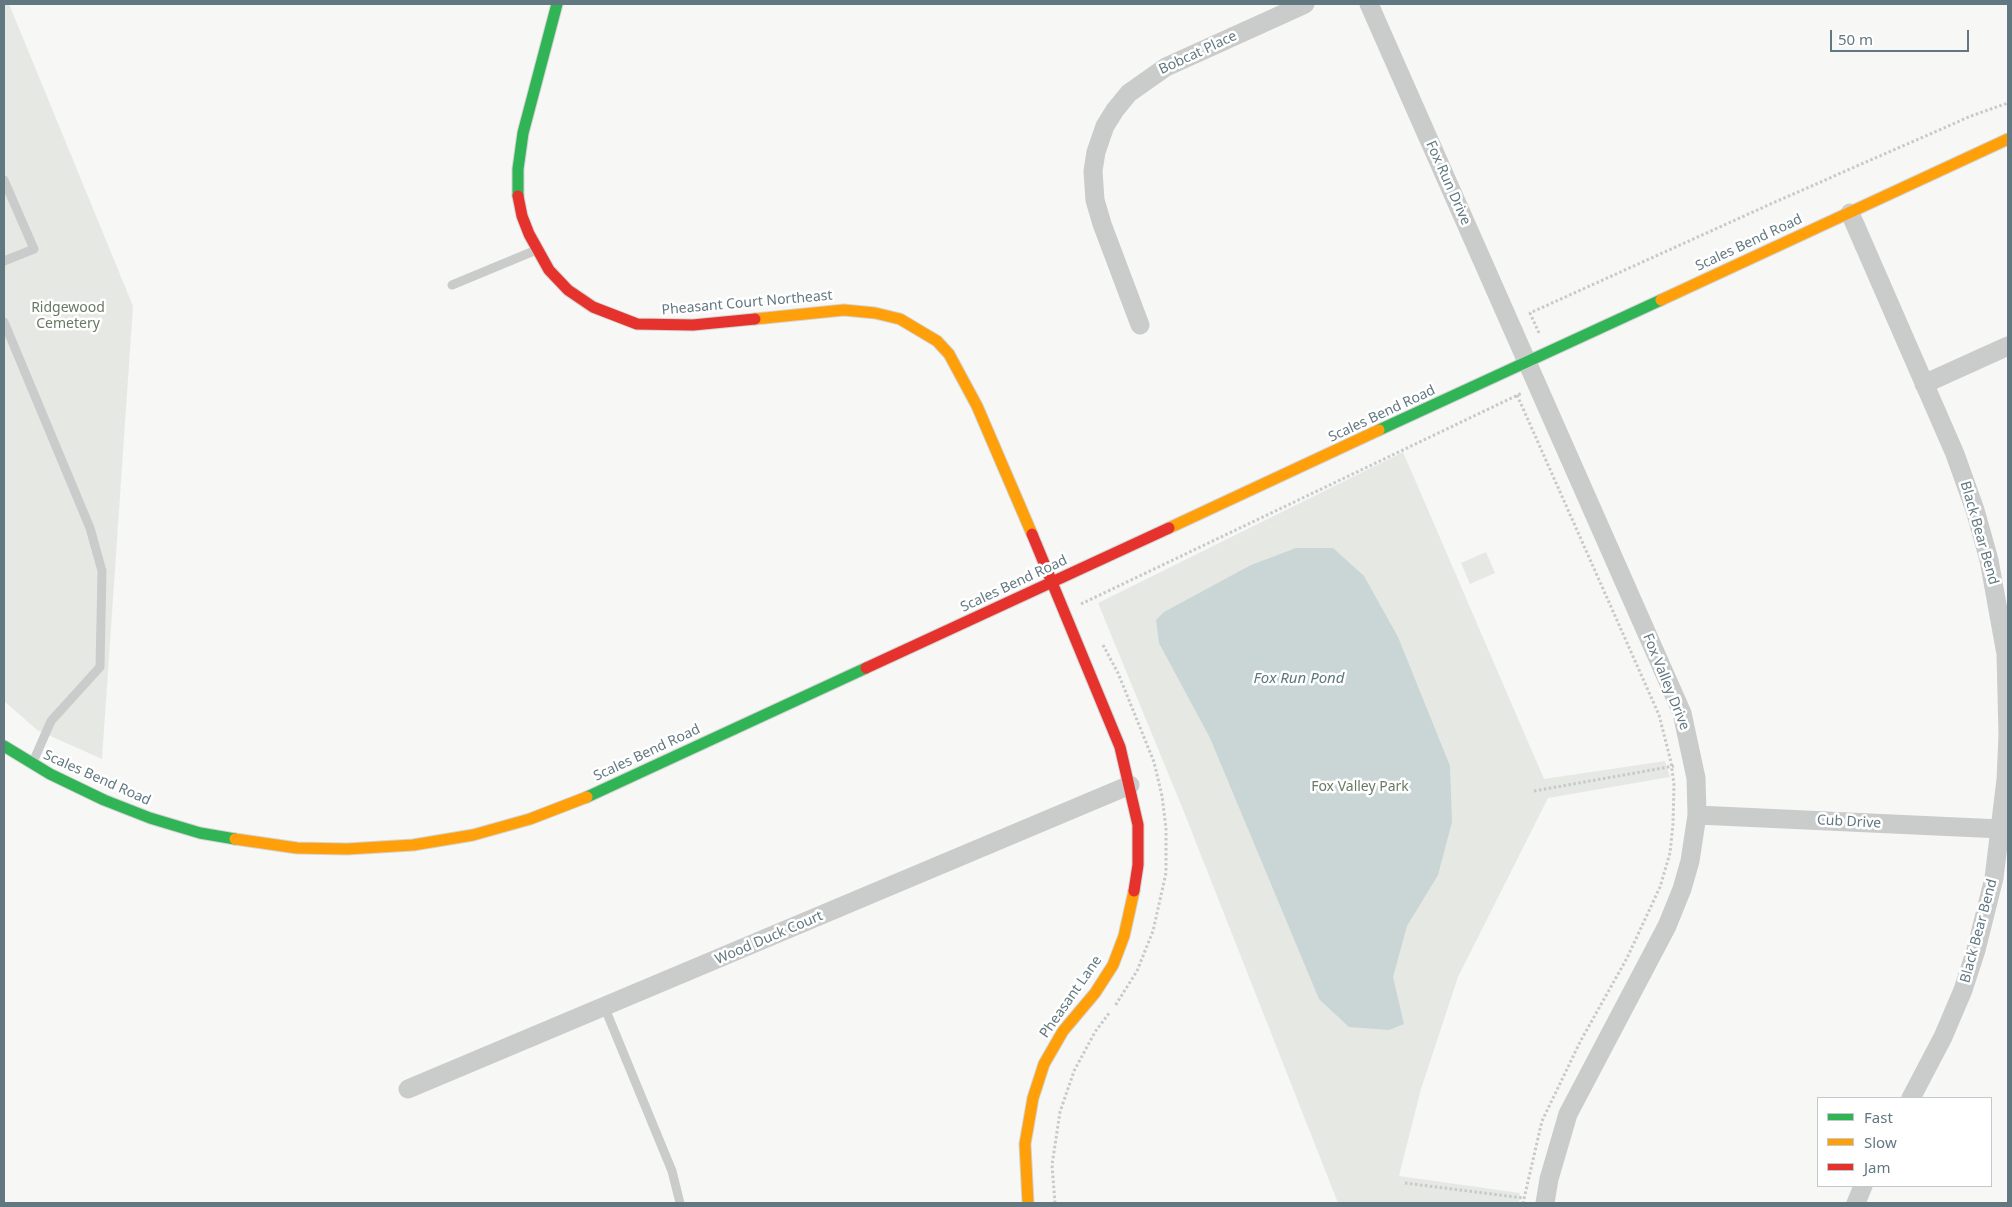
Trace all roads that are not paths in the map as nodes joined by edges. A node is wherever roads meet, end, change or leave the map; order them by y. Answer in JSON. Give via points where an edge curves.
{"nodes":[{"id":1,"x":557,"y":4,"type":"edge"},
{"id":2,"x":1306,"y":4,"type":"edge"},
{"id":3,"x":1369,"y":4,"type":"edge"},
{"id":4,"x":2008,"y":139,"type":"edge"},
{"id":5,"x":4,"y":180,"type":"edge"},
{"id":6,"x":1850,"y":212,"type":"junction"},
{"id":7,"x":537,"y":250,"type":"junction"},
{"id":8,"x":4,"y":261,"type":"edge"},
{"id":9,"x":452,"y":284,"type":"dead end"},
{"id":10,"x":4,"y":322,"type":"edge"},
{"id":11,"x":1140,"y":325,"type":"dead end"},
{"id":12,"x":2008,"y":346,"type":"edge"},
{"id":13,"x":1526,"y":363,"type":"junction"},
{"id":14,"x":1924,"y":384,"type":"junction"},
{"id":15,"x":1053,"y":582,"type":"junction"},
{"id":16,"x":2007,"y":654,"type":"edge"},
{"id":17,"x":4,"y":746,"type":"edge"},
{"id":18,"x":32,"y":764,"type":"junction"},
{"id":19,"x":1130,"y":785,"type":"junction"},
{"id":20,"x":1697,"y":815,"type":"junction"},
{"id":21,"x":2001,"y":829,"type":"junction"},
{"id":22,"x":604,"y":1006,"type":"junction"},
{"id":23,"x":408,"y":1089,"type":"dead end"},
{"id":24,"x":1912,"y":1097,"type":"edge"},
{"id":25,"x":1863,"y":1187,"type":"edge"},
{"id":26,"x":680,"y":1203,"type":"edge"},
{"id":27,"x":1028,"y":1203,"type":"edge"},
{"id":28,"x":1546,"y":1203,"type":"edge"},
{"id":29,"x":1856,"y":1203,"type":"edge"}],
"edges":[{"from":1,"to":7,"type":"street","name":"Pheasant Court Northeast","via":[[523,133],[518,169],[522,216]]},
{"from":2,"to":11,"type":"street","name":"Bobcat Place","via":[[1166,67],[1130,93],[1105,126],[1096,152],[1095,200]]},
{"from":3,"to":13,"type":"street","name":"Fox Run Drive"},
{"from":4,"to":6,"type":"street","name":"Scales Bend Road"},
{"from":5,"to":8,"type":"lane","via":[[34,249]]},
{"from":6,"to":13,"type":"street","name":"Scales Bend Road"},
{"from":6,"to":14,"type":"street","name":"Black Bear Bend"},
{"from":7,"to":9,"type":"lane"},
{"from":7,"to":15,"type":"street","name":"Pheasant Court Northeast","via":[[549,270],[568,290],[593,307],[637,324],[693,325],[844,310],[900,319],[920,329],[949,354],[962,376]]},
{"from":10,"to":18,"type":"lane","via":[[90,528],[102,572],[100,667],[51,721]]},
{"from":12,"to":14,"type":"street"},
{"from":13,"to":15,"type":"street","name":"Scales Bend Road"},
{"from":13,"to":20,"type":"street","name":"Fox Valley Drive","via":[[1682,713],[1693,763]]},
{"from":14,"to":16,"type":"street","name":"Black Bear Bend","via":[[1975,510],[1990,560]]},
{"from":15,"to":18,"type":"street","name":"Scales Bend Road","via":[[594,794],[530,819],[473,835],[413,845],[347,849],[255,843],[200,833],[150,818],[104,800]]},
{"from":15,"to":19,"type":"street","name":"Pheasant Lane","via":[[1120,747]]},
{"from":16,"to":21,"type":"street","name":"Black Bear Bend","via":[[2008,735]]},
{"from":17,"to":18,"type":"street","name":"Scales Bend Road"},
{"from":19,"to":22,"type":"street","name":"Wood Duck Court"},
{"from":19,"to":27,"type":"street","name":"Pheasant Lane","via":[[1138,825],[1138,865],[1124,936],[1113,965],[1095,993],[1063,1031],[1044,1064],[1033,1098],[1025,1144]]},
{"from":20,"to":21,"type":"street","name":"Cub Drive"},
{"from":20,"to":28,"type":"street","name":"Fox Valley Drive","via":[[1682,889],[1667,926],[1568,1114],[1555,1154]]},
{"from":21,"to":24,"type":"street","name":"Black Bear Bend","via":[[1985,919],[1963,990]]},
{"from":22,"to":23,"type":"street","name":"Wood Duck Court"},
{"from":22,"to":26,"type":"lane","via":[[672,1171]]},
{"from":25,"to":29,"type":"street"}]}
